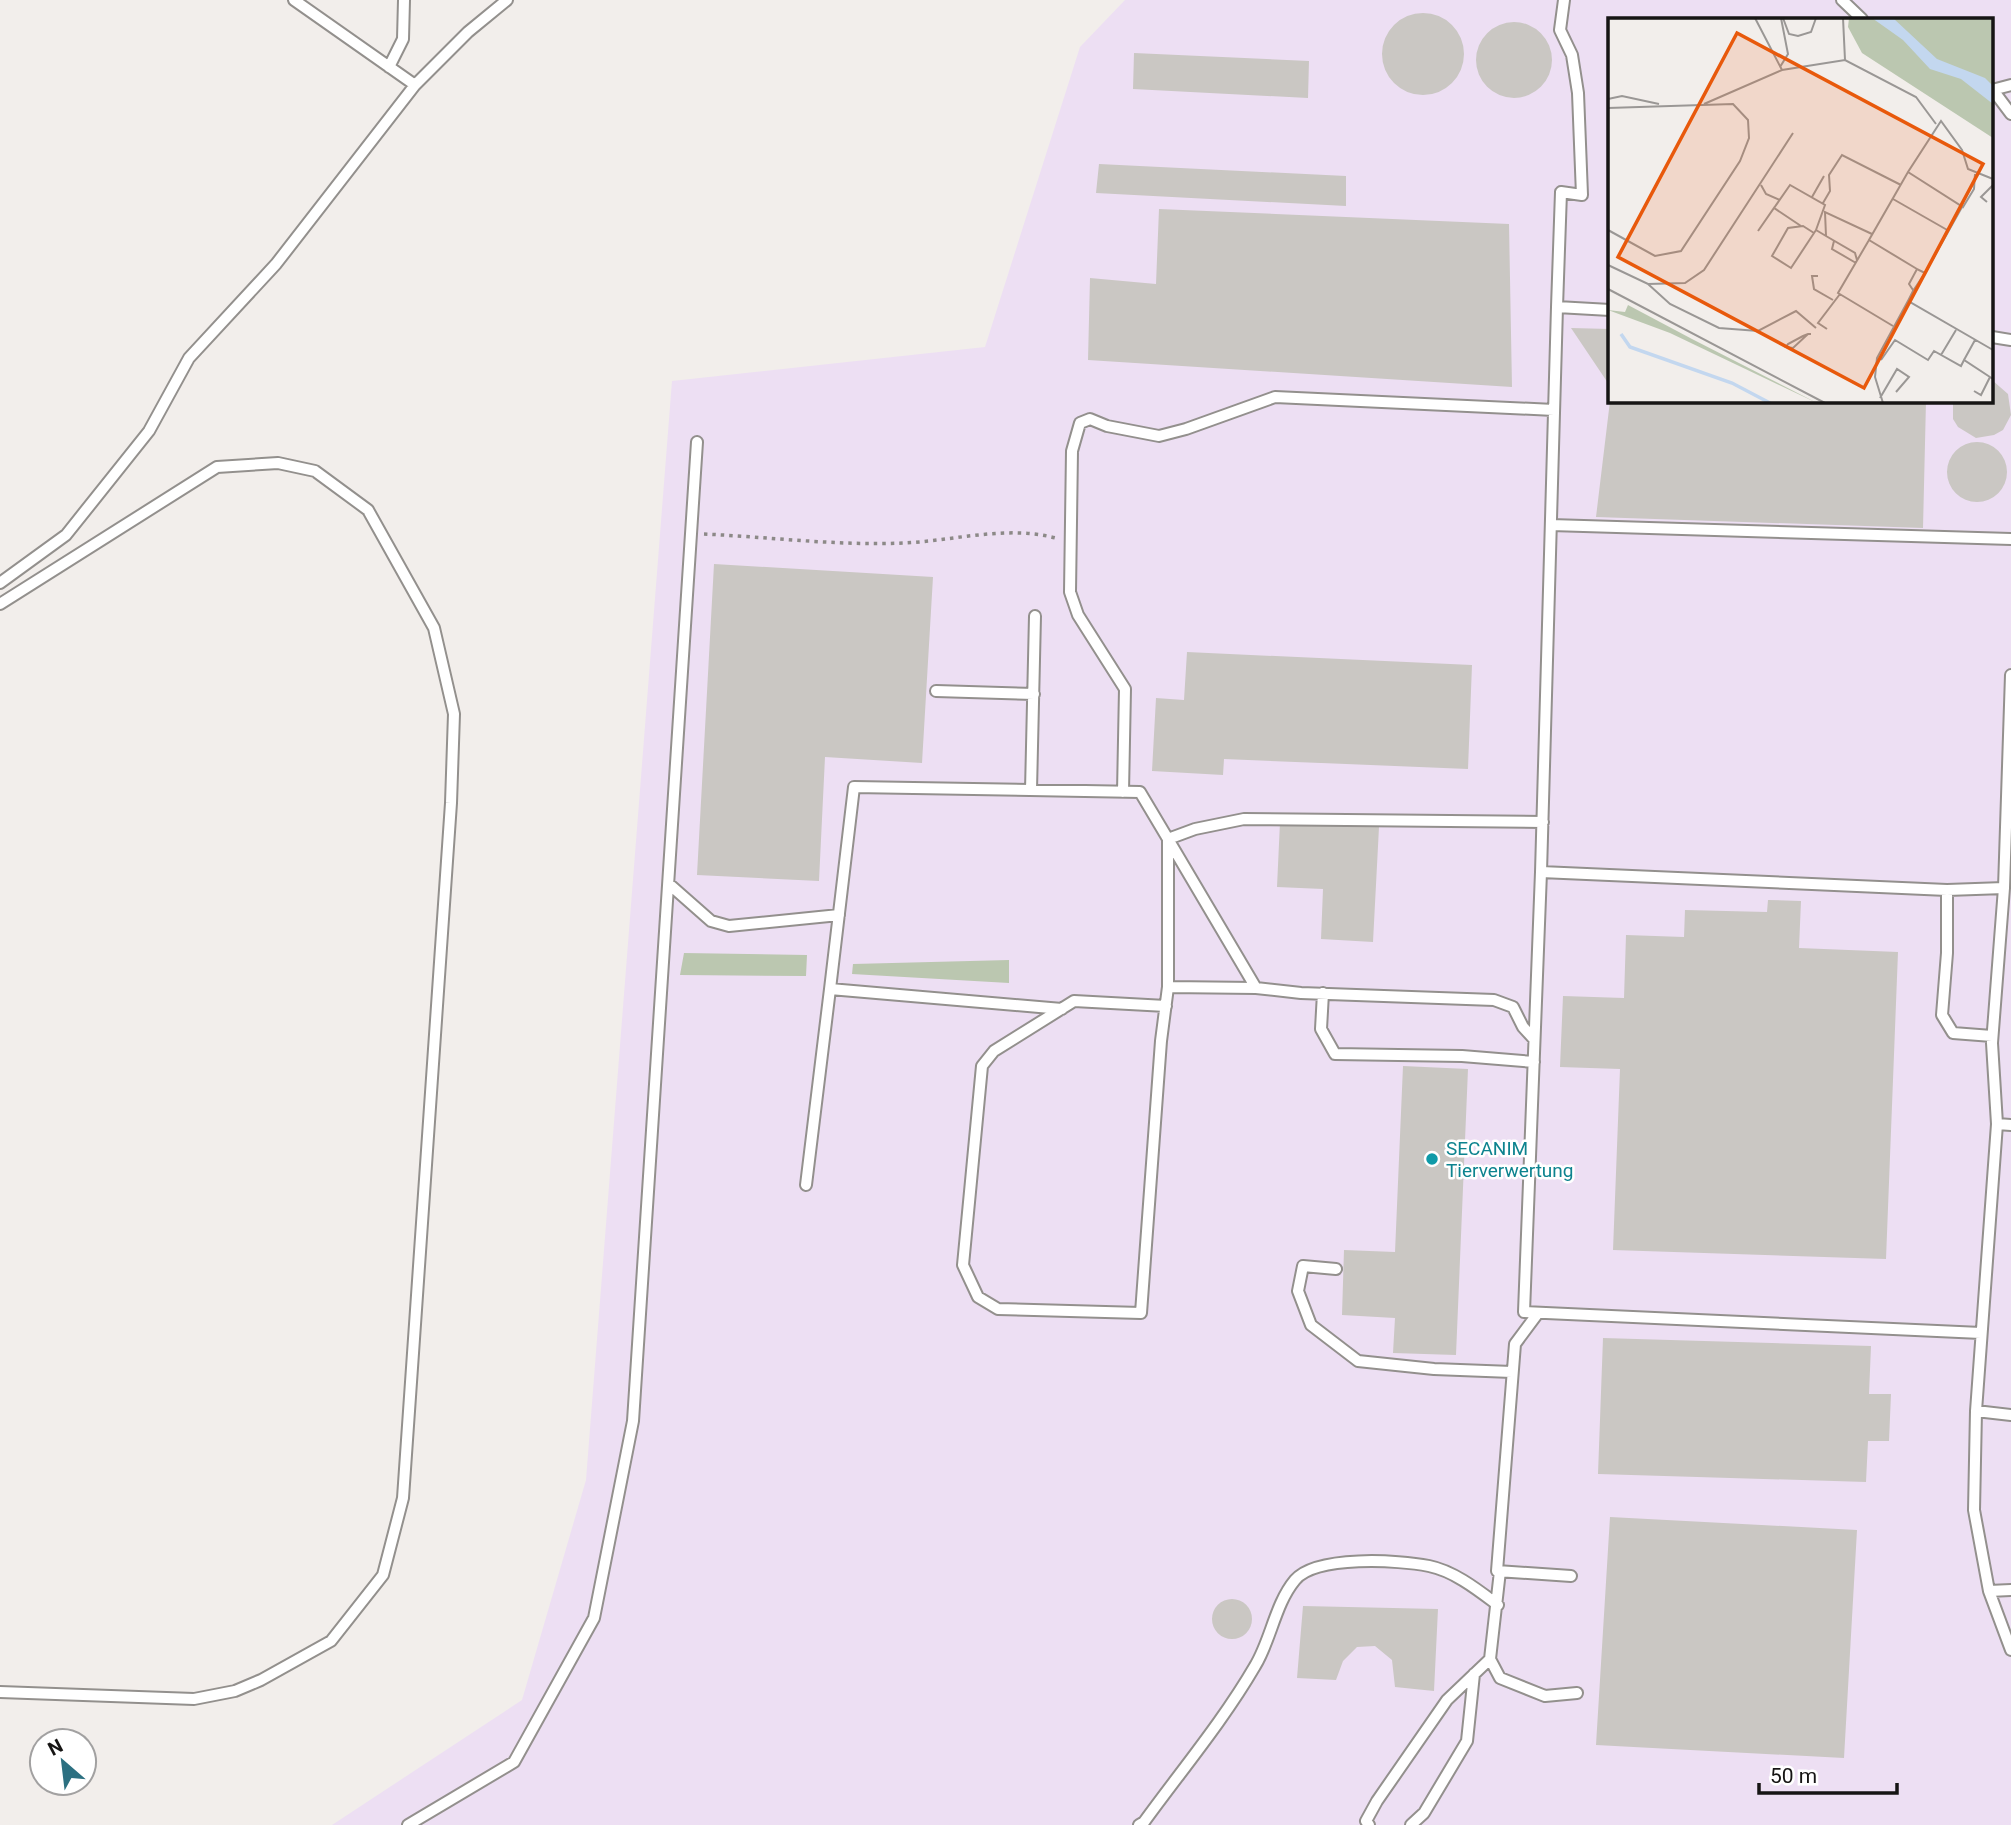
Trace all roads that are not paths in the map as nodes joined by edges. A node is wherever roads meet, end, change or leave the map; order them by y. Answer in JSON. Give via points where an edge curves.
{"nodes":[{"id":1,"x":294,"y":0,"type":"edge"},
{"id":2,"x":404,"y":0,"type":"edge"},
{"id":3,"x":507,"y":0,"type":"edge"},
{"id":4,"x":1564,"y":0,"type":"edge"},
{"id":5,"x":1842,"y":0,"type":"edge"},
{"id":6,"x":1861,"y":18,"type":"edge"},
{"id":7,"x":389,"y":67,"type":"junction"},
{"id":8,"x":415,"y":85,"type":"junction"},
{"id":9,"x":2011,"y":85,"type":"edge"},
{"id":10,"x":1994,"y":89,"type":"edge"},
{"id":11,"x":1994,"y":93,"type":"edge"},
{"id":12,"x":2011,"y":114,"type":"edge"},
{"id":13,"x":1557,"y":307,"type":"junction"},
{"id":14,"x":1608,"y":310,"type":"edge"},
{"id":15,"x":1554,"y":410,"type":"junction"},
{"id":16,"x":697,"y":442,"type":"dead end"},
{"id":17,"x":1551,"y":525,"type":"junction"},
{"id":18,"x":2011,"y":539,"type":"edge"},
{"id":19,"x":0,"y":583,"type":"edge"},
{"id":20,"x":0,"y":604,"type":"edge"},
{"id":21,"x":1035,"y":615,"type":"dead end"},
{"id":22,"x":2011,"y":675,"type":"edge"},
{"id":23,"x":936,"y":691,"type":"dead end"},
{"id":24,"x":1034,"y":694,"type":"junction"},
{"id":25,"x":1031,"y":790,"type":"junction"},
{"id":26,"x":1123,"y":792,"type":"junction"},
{"id":27,"x":1542,"y":822,"type":"junction"},
{"id":28,"x":1168,"y":839,"type":"junction"},
{"id":29,"x":1541,"y":872,"type":"junction"},
{"id":30,"x":669,"y":884,"type":"junction"},
{"id":31,"x":2004,"y":888,"type":"junction"},
{"id":32,"x":1947,"y":890,"type":"junction"},
{"id":33,"x":839,"y":915,"type":"junction"},
{"id":34,"x":1168,"y":987,"type":"junction"},
{"id":35,"x":1256,"y":988,"type":"junction"},
{"id":36,"x":830,"y":989,"type":"junction"},
{"id":37,"x":1323,"y":993,"type":"junction"},
{"id":38,"x":1166,"y":1006,"type":"junction"},
{"id":39,"x":1062,"y":1009,"type":"junction"},
{"id":40,"x":1534,"y":1039,"type":"junction"},
{"id":41,"x":1992,"y":1043,"type":"junction"},
{"id":42,"x":1534,"y":1062,"type":"junction"},
{"id":43,"x":1997,"y":1124,"type":"junction"},
{"id":44,"x":2011,"y":1125,"type":"edge"},
{"id":45,"x":806,"y":1185,"type":"dead end"},
{"id":46,"x":1336,"y":1269,"type":"dead end"},
{"id":47,"x":1538,"y":1313,"type":"junction"},
{"id":48,"x":1981,"y":1334,"type":"junction"},
{"id":49,"x":1512,"y":1372,"type":"junction"},
{"id":50,"x":1976,"y":1411,"type":"junction"},
{"id":51,"x":2011,"y":1415,"type":"edge"},
{"id":52,"x":1500,"y":1571,"type":"junction"},
{"id":53,"x":1570,"y":1576,"type":"dead end"},
{"id":54,"x":2011,"y":1590,"type":"edge"},
{"id":55,"x":1989,"y":1591,"type":"junction"},
{"id":56,"x":1498,"y":1605,"type":"junction"},
{"id":57,"x":2011,"y":1650,"type":"edge"},
{"id":58,"x":1490,"y":1659,"type":"junction"},
{"id":59,"x":1474,"y":1674,"type":"junction"},
{"id":60,"x":0,"y":1692,"type":"edge"},
{"id":61,"x":1577,"y":1693,"type":"dead end"},
{"id":62,"x":408,"y":1825,"type":"edge"},
{"id":63,"x":1139,"y":1825,"type":"edge"},
{"id":64,"x":1369,"y":1825,"type":"edge"},
{"id":65,"x":1411,"y":1825,"type":"edge"}],
"edges":[{"from":1,"to":7,"type":"lane"},
{"from":2,"to":7,"type":"lane","via":[[403,39]]},
{"from":3,"to":8,"type":"lane"},
{"from":4,"to":13,"type":"lane","via":[[1560,30],[1572,55],[1578,93],[1582,195],[1560,192]]},
{"from":5,"to":6,"type":"lane"},
{"from":7,"to":8,"type":"lane"},
{"from":8,"to":19,"type":"lane","via":[[276,264],[189,358],[149,431],[66,535]]},
{"from":9,"to":10,"type":"lane"},
{"from":11,"to":12,"type":"lane"},
{"from":13,"to":14,"type":"lane"},
{"from":13,"to":15,"type":"lane"},
{"from":15,"to":17,"type":"lane"},
{"from":15,"to":26,"type":"lane","via":[[1275,397],[1159,436],[1090,419],[1080,423],[1072,451],[1070,592],[1078,615],[1125,689]]},
{"from":16,"to":30,"type":"lane"},
{"from":17,"to":18,"type":"lane"},
{"from":17,"to":27,"type":"lane"},
{"from":20,"to":60,"type":"lane","via":[[217,467],[278,463],[315,471],[368,510],[434,628],[454,714],[403,1497],[383,1575],[331,1641],[235,1691],[194,1699]]},
{"from":21,"to":24,"type":"lane"},
{"from":22,"to":31,"type":"lane"},
{"from":23,"to":24,"type":"lane"},
{"from":24,"to":25,"type":"lane"},
{"from":25,"to":26,"type":"lane"},
{"from":25,"to":33,"type":"lane","via":[[853,787]]},
{"from":26,"to":28,"type":"lane","via":[[1140,792]]},
{"from":27,"to":28,"type":"lane","via":[[1244,819]]},
{"from":27,"to":29,"type":"lane"},
{"from":28,"to":34,"type":"lane"},
{"from":28,"to":35,"type":"lane"},
{"from":29,"to":32,"type":"lane"},
{"from":29,"to":40,"type":"lane"},
{"from":30,"to":33,"type":"lane","via":[[711,921],[729,926]]},
{"from":30,"to":62,"type":"lane","via":[[633,1421],[594,1618],[514,1762]]},
{"from":31,"to":32,"type":"lane"},
{"from":31,"to":41,"type":"lane"},
{"from":32,"to":41,"type":"lane","via":[[1942,1016],[1953,1033],[1992,1036]]},
{"from":33,"to":36,"type":"lane"},
{"from":34,"to":35,"type":"lane"},
{"from":34,"to":38,"type":"lane"},
{"from":35,"to":37,"type":"lane"},
{"from":36,"to":39,"type":"lane"},
{"from":36,"to":45,"type":"lane"},
{"from":37,"to":40,"type":"lane","via":[[1493,1000],[1513,1007]]},
{"from":37,"to":42,"type":"lane","via":[[1321,1029],[1335,1054]]},
{"from":38,"to":39,"type":"lane","via":[[1074,1001]]},
{"from":38,"to":39,"type":"lane","via":[[1141,1313],[998,1309],[978,1297],[963,1265],[982,1066],[994,1051]]},
{"from":40,"to":42,"type":"lane"},
{"from":41,"to":43,"type":"lane"},
{"from":42,"to":47,"type":"lane","via":[[1524,1312]]},
{"from":43,"to":44,"type":"lane"},
{"from":43,"to":48,"type":"lane"},
{"from":46,"to":49,"type":"lane","via":[[1303,1266],[1298,1290],[1311,1325],[1358,1361]]},
{"from":47,"to":48,"type":"lane"},
{"from":47,"to":49,"type":"lane","via":[[1515,1344]]},
{"from":48,"to":50,"type":"lane"},
{"from":49,"to":52,"type":"lane"},
{"from":50,"to":51,"type":"lane"},
{"from":50,"to":55,"type":"lane","via":[[1974,1510]]},
{"from":52,"to":53,"type":"lane"},
{"from":52,"to":56,"type":"lane"},
{"from":54,"to":55,"type":"lane"},
{"from":55,"to":57,"type":"lane"},
{"from":56,"to":58,"type":"lane"},
{"from":56,"to":63,"type":"lane","via":[[1430,1566],[1343,1561],[1316,1567],[1296,1578],[1254,1668]]},
{"from":58,"to":59,"type":"lane"},
{"from":58,"to":61,"type":"lane","via":[[1500,1678],[1545,1696]]},
{"from":59,"to":64,"type":"lane","via":[[1447,1700],[1377,1801],[1366,1821]]},
{"from":59,"to":65,"type":"lane","via":[[1467,1741],[1424,1813]]}]}
